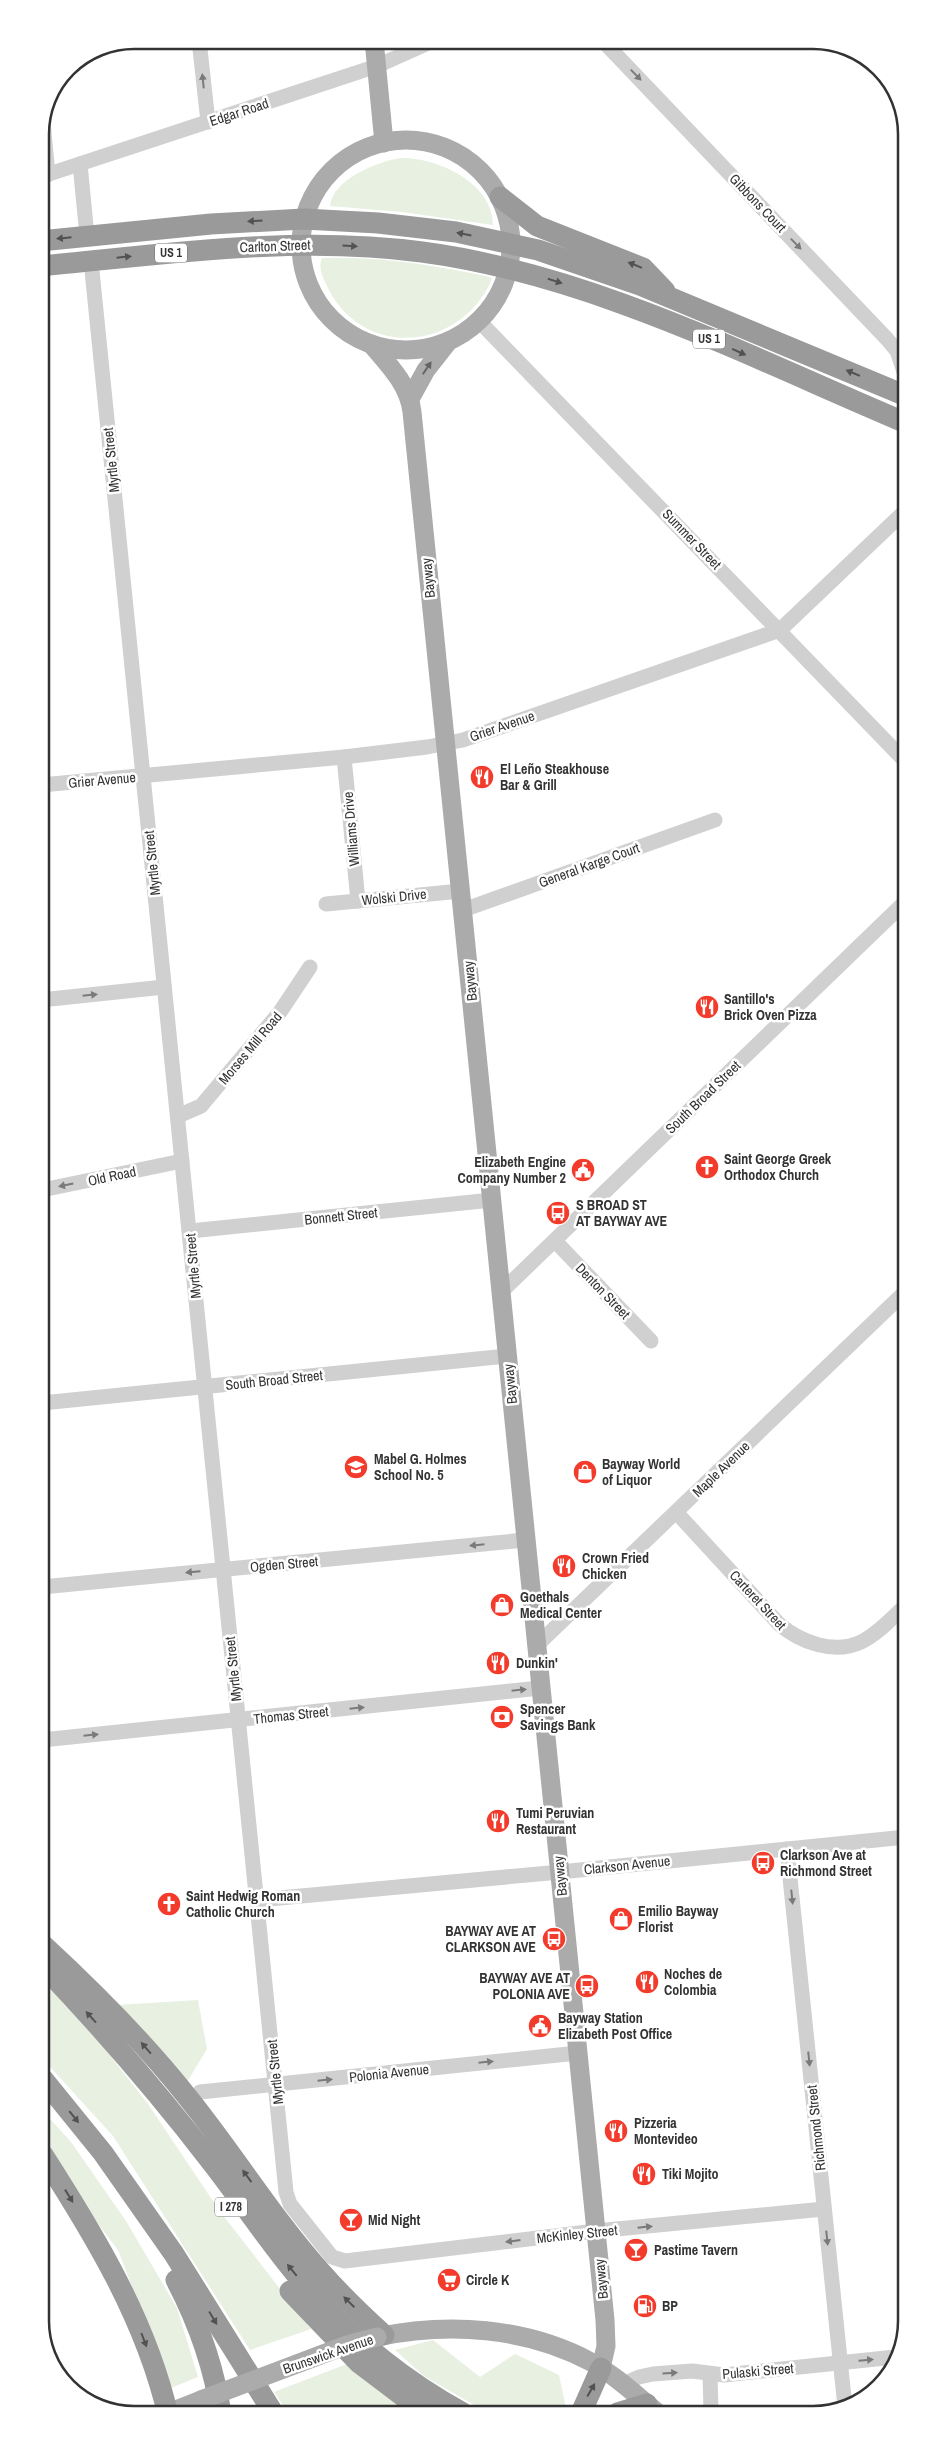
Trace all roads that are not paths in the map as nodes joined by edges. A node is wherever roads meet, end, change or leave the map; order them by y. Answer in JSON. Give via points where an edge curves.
{"nodes":[{"id":1,"x":200,"y":49,"type":"edge"},
{"id":2,"x":375,"y":49,"type":"edge"},
{"id":3,"x":415,"y":49,"type":"edge"},
{"id":4,"x":611,"y":49,"type":"edge"},
{"id":5,"x":377,"y":66,"type":"junction"},
{"id":6,"x":208,"y":122,"type":"junction"},
{"id":7,"x":384,"y":143,"type":"junction"},
{"id":8,"x":80,"y":164,"type":"junction"},
{"id":9,"x":49,"y":174,"type":"edge"},
{"id":10,"x":500,"y":197,"type":"junction"},
{"id":11,"x":304,"y":219,"type":"junction"},
{"id":12,"x":87,"y":236,"type":"junction"},
{"id":13,"x":49,"y":240,"type":"edge"},
{"id":14,"x":302,"y":244,"type":"junction"},
{"id":15,"x":512,"y":244,"type":"junction"},
{"id":16,"x":91,"y":261,"type":"junction"},
{"id":17,"x":49,"y":265,"type":"edge"},
{"id":18,"x":508,"y":269,"type":"junction"},
{"id":19,"x":671,"y":297,"type":"junction"},
{"id":20,"x":478,"y":320,"type":"junction"},
{"id":21,"x":449,"y":340,"type":"junction"},
{"id":22,"x":372,"y":345,"type":"junction"},
{"id":23,"x":898,"y":356,"type":"edge"},
{"id":24,"x":898,"y":382,"type":"edge"},
{"id":25,"x":410,"y":399,"type":"junction"},
{"id":26,"x":898,"y":419,"type":"edge"},
{"id":27,"x":898,"y":518,"type":"edge"},
{"id":28,"x":780,"y":630,"type":"junction"},
{"id":29,"x":446,"y":744,"type":"junction"},
{"id":30,"x":898,"y":754,"type":"edge"},
{"id":31,"x":344,"y":757,"type":"junction"},
{"id":32,"x":143,"y":776,"type":"junction"},
{"id":33,"x":49,"y":784,"type":"edge"},
{"id":34,"x":715,"y":820,"type":"dead end"},
{"id":35,"x":461,"y":890,"type":"junction"},
{"id":36,"x":358,"y":900,"type":"junction"},
{"id":37,"x":326,"y":904,"type":"dead end"},
{"id":38,"x":898,"y":909,"type":"edge"},
{"id":39,"x":463,"y":910,"type":"junction"},
{"id":40,"x":310,"y":967,"type":"dead end"},
{"id":41,"x":164,"y":987,"type":"junction"},
{"id":42,"x":49,"y":999,"type":"edge"},
{"id":43,"x":178,"y":1116,"type":"junction"},
{"id":44,"x":182,"y":1161,"type":"junction"},
{"id":45,"x":49,"y":1189,"type":"edge"},
{"id":46,"x":492,"y":1200,"type":"junction"},
{"id":47,"x":190,"y":1231,"type":"junction"},
{"id":48,"x":555,"y":1241,"type":"junction"},
{"id":49,"x":501,"y":1292,"type":"junction"},
{"id":50,"x":898,"y":1300,"type":"edge"},
{"id":51,"x":651,"y":1341,"type":"dead end"},
{"id":52,"x":507,"y":1356,"type":"junction"},
{"id":53,"x":205,"y":1387,"type":"junction"},
{"id":54,"x":49,"y":1402,"type":"edge"},
{"id":55,"x":676,"y":1512,"type":"junction"},
{"id":56,"x":525,"y":1540,"type":"junction"},
{"id":57,"x":224,"y":1570,"type":"junction"},
{"id":58,"x":49,"y":1586,"type":"edge"},
{"id":59,"x":898,"y":1612,"type":"edge"},
{"id":60,"x":536,"y":1646,"type":"junction"},
{"id":61,"x":540,"y":1688,"type":"junction"},
{"id":62,"x":238,"y":1720,"type":"junction"},
{"id":63,"x":49,"y":1739,"type":"edge"},
{"id":64,"x":898,"y":1838,"type":"edge"},
{"id":65,"x":787,"y":1849,"type":"junction"},
{"id":66,"x":560,"y":1872,"type":"junction"},
{"id":67,"x":258,"y":1900,"type":"junction"},
{"id":68,"x":49,"y":1952,"type":"edge"},
{"id":69,"x":49,"y":1972,"type":"edge"},
{"id":70,"x":578,"y":2052,"type":"junction"},
{"id":71,"x":276,"y":2085,"type":"junction"},
{"id":72,"x":49,"y":2087,"type":"edge"},
{"id":73,"x":200,"y":2092,"type":"dead end"},
{"id":74,"x":156,"y":2094,"type":"junction"},
{"id":75,"x":49,"y":2165,"type":"edge"},
{"id":76,"x":129,"y":2189,"type":"junction"},
{"id":77,"x":824,"y":2209,"type":"junction"},
{"id":78,"x":596,"y":2231,"type":"junction"},
{"id":79,"x":332,"y":2257,"type":"joint"},
{"id":80,"x":381,"y":2336,"type":"junction"},
{"id":81,"x":890,"y":2357,"type":"edge"},
{"id":82,"x":840,"y":2362,"type":"junction"},
{"id":83,"x":602,"y":2368,"type":"junction"},
{"id":84,"x":710,"y":2374,"type":"junction"},
{"id":85,"x":623,"y":2384,"type":"junction"},
{"id":86,"x":844,"y":2400,"type":"edge"},
{"id":87,"x":165,"y":2406,"type":"edge"},
{"id":88,"x":186,"y":2406,"type":"edge"},
{"id":89,"x":220,"y":2406,"type":"edge"},
{"id":90,"x":269,"y":2406,"type":"edge"},
{"id":91,"x":414,"y":2406,"type":"edge"},
{"id":92,"x":452,"y":2406,"type":"edge"},
{"id":93,"x":584,"y":2406,"type":"edge"},
{"id":94,"x":650,"y":2406,"type":"edge"},
{"id":95,"x":711,"y":2406,"type":"edge"}],
"edges":[{"from":6,"to":1,"type":"street","one_way":true},
{"from":2,"to":5,"type":"main road"},
{"from":3,"to":5,"type":"street","name":"Edgar Road"},
{"from":4,"to":23,"type":"street","name":"Gibbons Court","one_way":true,"via":[[886,339]]},
{"from":5,"to":6,"type":"street","name":"Edgar Road"},
{"from":5,"to":7,"type":"main road"},
{"from":6,"to":8,"type":"street","name":"Edgar Road"},
{"from":7,"to":10,"type":"main road","via":[[425,143],[454,152],[484,175]]},
{"from":7,"to":11,"type":"main road","via":[[360,148],[335,164],[313,191]]},
{"from":8,"to":9,"type":"street","name":"Edgar Road"},
{"from":8,"to":12,"type":"street"},
{"from":10,"to":15,"type":"main road","via":[[508,218]]},
{"from":19,"to":10,"type":"highway","one_way":true,"via":[[642,268],[550,232],[524,218]]},
{"from":11,"to":12,"type":"highway","name":"Carlton Street","number":"US 1","one_way":true},
{"from":11,"to":14,"type":"main road"},
{"from":15,"to":11,"type":"highway","name":"Carlton Street","one_way":true,"via":[[430,228]]},
{"from":12,"to":13,"type":"highway","number":"US 1","one_way":true},
{"from":16,"to":14,"type":"highway","name":"Carlton Street","number":"US 1","one_way":true},
{"from":14,"to":18,"type":"highway","name":"Carlton Street","number":"US 1","one_way":true,"via":[[420,252]]},
{"from":14,"to":22,"type":"main road","via":[[307,276],[325,309],[343,329]]},
{"from":15,"to":18,"type":"main road"},
{"from":15,"to":19,"type":"highway","number":"US 1","via":[[572,260]]},
{"from":16,"to":17,"type":"highway","name":"Carlton Street","number":"US 1"},
{"from":16,"to":32,"type":"street","name":"Myrtle Street"},
{"from":18,"to":20,"type":"main road","via":[[496,297]]},
{"from":18,"to":26,"type":"highway","number":"US 1","one_way":true,"via":[[567,284],[642,312]]},
{"from":24,"to":19,"type":"highway","number":"US 1","one_way":true},
{"from":20,"to":21,"type":"main road"},
{"from":20,"to":28,"type":"street","name":"Summer Street"},
{"from":21,"to":22,"type":"main road","via":[[414,351],[396,351]]},
{"from":25,"to":21,"type":"main road","one_way":true,"via":[[426,370]]},
{"from":22,"to":25,"type":"main road","name":"Bayway","via":[[398,377]]},
{"from":25,"to":29,"type":"main road","name":"Bayway"},
{"from":27,"to":28,"type":"street","name":"Grier Avenue"},
{"from":28,"to":29,"type":"street","name":"Grier Avenue"},
{"from":28,"to":30,"type":"street","name":"Summer Street"},
{"from":29,"to":31,"type":"street","name":"Grier Avenue"},
{"from":29,"to":35,"type":"main road","name":"Bayway"},
{"from":31,"to":32,"type":"street","name":"Grier Avenue"},
{"from":31,"to":36,"type":"street","name":"Williams Drive"},
{"from":32,"to":33,"type":"street","name":"Grier Avenue"},
{"from":32,"to":41,"type":"street","name":"Myrtle Street"},
{"from":34,"to":39,"type":"street","name":"General Karge Court"},
{"from":35,"to":36,"type":"street","name":"Wolski Drive"},
{"from":35,"to":39,"type":"main road","name":"Bayway"},
{"from":36,"to":37,"type":"street","name":"Wolski Drive"},
{"from":38,"to":48,"type":"street","name":"South Broad Street"},
{"from":39,"to":46,"type":"main road","name":"Bayway"},
{"from":40,"to":43,"type":"street","name":"Morses Mill Road","via":[[280,1012],[200,1106]]},
{"from":42,"to":41,"type":"street","one_way":true},
{"from":41,"to":43,"type":"street","name":"Myrtle Street"},
{"from":43,"to":44,"type":"street","name":"Myrtle Street"},
{"from":44,"to":45,"type":"street","name":"Old Road","one_way":true},
{"from":44,"to":47,"type":"street","name":"Myrtle Street"},
{"from":46,"to":47,"type":"street","name":"Bonnett Street"},
{"from":46,"to":49,"type":"main road","name":"Bayway"},
{"from":47,"to":53,"type":"street","name":"Myrtle Street"},
{"from":48,"to":49,"type":"street","name":"South Broad Street"},
{"from":48,"to":51,"type":"street","name":"Denton Street"},
{"from":49,"to":52,"type":"main road","name":"Bayway"},
{"from":50,"to":55,"type":"street","name":"Maple Avenue"},
{"from":52,"to":53,"type":"street","name":"South Broad Street"},
{"from":52,"to":56,"type":"main road","name":"Bayway"},
{"from":53,"to":54,"type":"street","name":"South Broad Street"},
{"from":53,"to":57,"type":"street","name":"Myrtle Street"},
{"from":55,"to":59,"type":"street","name":"Carteret Street","via":[[790,1634],[819,1646],[834,1648],[861,1642]]},
{"from":55,"to":60,"type":"street","name":"Maple Avenue"},
{"from":56,"to":57,"type":"street","name":"Ogden Street","one_way":true},
{"from":56,"to":60,"type":"main road","name":"Bayway"},
{"from":57,"to":58,"type":"street","name":"Ogden Street","one_way":true},
{"from":57,"to":62,"type":"street","name":"Myrtle Street"},
{"from":60,"to":61,"type":"main road","name":"Bayway"},
{"from":62,"to":61,"type":"street","name":"Thomas Street","one_way":true},
{"from":61,"to":66,"type":"main road","name":"Bayway"},
{"from":63,"to":62,"type":"street","name":"Thomas Street","one_way":true},
{"from":62,"to":67,"type":"street","name":"Myrtle Street"},
{"from":64,"to":65,"type":"street","name":"Clarkson Avenue"},
{"from":65,"to":66,"type":"street","name":"Clarkson Avenue"},
{"from":65,"to":77,"type":"street","name":"Richmond Street","one_way":true},
{"from":66,"to":67,"type":"street","name":"Clarkson Avenue"},
{"from":66,"to":70,"type":"main road","name":"Bayway"},
{"from":67,"to":71,"type":"street","name":"Myrtle Street"},
{"from":80,"to":68,"type":"highway","one_way":true,"via":[[310,2260],[206,2120],[152,2056],[111,2010]]},
{"from":74,"to":69,"type":"highway","number":"I 278","one_way":true},
{"from":71,"to":70,"type":"street","name":"Polonia Avenue","one_way":true},
{"from":70,"to":78,"type":"main road","name":"Bayway"},
{"from":71,"to":73,"type":"street","name":"Polonia Avenue"},
{"from":71,"to":79,"type":"street","name":"Myrtle Street","via":[[286,2192],[290,2204]]},
{"from":72,"to":76,"type":"highway","one_way":true},
{"from":74,"to":91,"type":"highway","number":"I 278","via":[[284,2283],[344,2349]]},
{"from":92,"to":74,"type":"highway","one_way":true,"via":[[399,2373],[324,2306],[280,2255]]},
{"from":75,"to":87,"type":"highway","one_way":true,"via":[[86,2224],[129,2305],[154,2366]]},
{"from":76,"to":89,"type":"highway","via":[[198,2328]]},
{"from":76,"to":90,"type":"highway","one_way":true,"via":[[174,2254]]},
{"from":78,"to":77,"type":"street","name":"McKinley Street","one_way":true},
{"from":77,"to":82,"type":"street","name":"Richmond Street","one_way":true},
{"from":78,"to":79,"type":"street","name":"McKinley Street","one_way":true,"via":[[345,2261]]},
{"from":78,"to":83,"type":"main road","name":"Bayway","via":[[605,2320],[606,2346]]},
{"from":80,"to":83,"type":"main road","name":"Brunswick Avenue","via":[[431,2329],[503,2333],[562,2349]]},
{"from":80,"to":88,"type":"main road","name":"Brunswick Avenue","bridge":true,"via":[[347,2345]]},
{"from":82,"to":81,"type":"street","name":"Pulaski Street","one_way":true},
{"from":82,"to":84,"type":"street","name":"Pulaski Street"},
{"from":82,"to":86,"type":"street","name":"Richmond Street"},
{"from":83,"to":85,"type":"main road","name":"Brunswick Avenue"},
{"from":93,"to":83,"type":"highway","one_way":true},
{"from":85,"to":84,"type":"street","name":"Pulaski Street","one_way":true,"via":[[654,2374],[692,2371]]},
{"from":84,"to":95,"type":"street"},
{"from":85,"to":94,"type":"main road","name":"Brunswick Avenue"}]}
